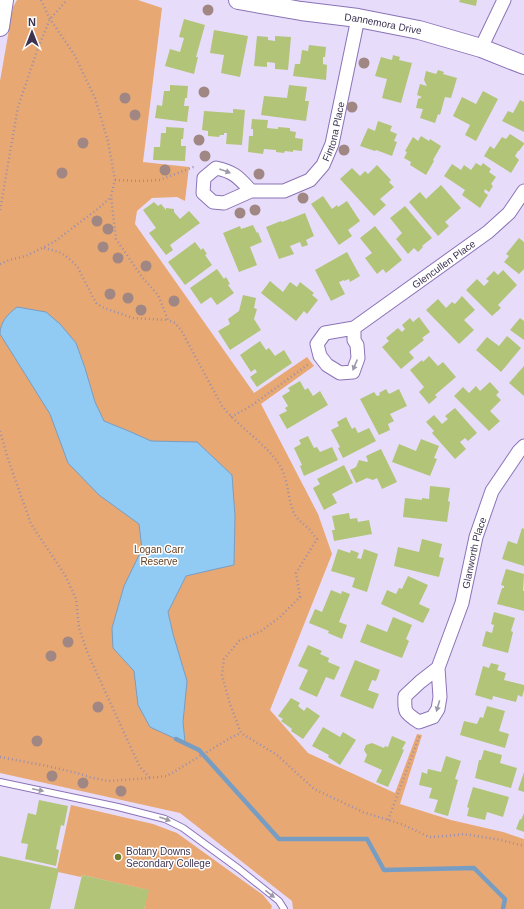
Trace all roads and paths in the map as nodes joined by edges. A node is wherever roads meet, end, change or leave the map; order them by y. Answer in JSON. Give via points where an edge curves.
{"nodes":[{"id":1,"x":4,"y":0,"type":"edge"},
{"id":2,"x":41,"y":0,"type":"edge"},
{"id":3,"x":67,"y":0,"type":"edge"},
{"id":4,"x":238,"y":0,"type":"edge"},
{"id":5,"x":504,"y":0,"type":"edge"},
{"id":6,"x":358,"y":18,"type":"junction"},
{"id":7,"x":50,"y":19,"type":"junction"},
{"id":8,"x":0,"y":26,"type":"edge"},
{"id":9,"x":481,"y":48,"type":"junction"},
{"id":10,"x":524,"y":65,"type":"edge"},
{"id":11,"x":200,"y":165,"type":"dead end"},
{"id":12,"x":115,"y":180,"type":"junction"},
{"id":13,"x":251,"y":191,"type":"dead end"},
{"id":14,"x":524,"y":192,"type":"edge"},
{"id":15,"x":111,"y":196,"type":"junction"},
{"id":16,"x":0,"y":210,"type":"edge"},
{"id":17,"x":44,"y":248,"type":"junction"},
{"id":18,"x":0,"y":264,"type":"edge"},
{"id":19,"x":168,"y":320,"type":"junction"},
{"id":20,"x":354,"y":328,"type":"junction"},
{"id":21,"x":320,"y":356,"type":"junction"},
{"id":22,"x":231,"y":417,"type":"junction"},
{"id":23,"x":0,"y":431,"type":"edge"},
{"id":24,"x":524,"y":446,"type":"edge"},
{"id":25,"x":438,"y":668,"type":"junction"},
{"id":26,"x":419,"y":722,"type":"junction"},
{"id":27,"x":241,"y":733,"type":"junction"},
{"id":28,"x":0,"y":758,"type":"edge"},
{"id":29,"x":150,"y":778,"type":"junction"},
{"id":30,"x":0,"y":782,"type":"edge"},
{"id":31,"x":388,"y":820,"type":"junction"},
{"id":32,"x":524,"y":846,"type":"edge"},
{"id":33,"x":284,"y":909,"type":"edge"}],
"edges":[{"from":1,"to":8,"type":"street"},
{"from":2,"to":7,"type":"path"},
{"from":3,"to":7,"type":"path"},
{"from":4,"to":6,"type":"street","name":"Dannemora Drive"},
{"from":5,"to":9,"type":"street"},
{"from":6,"to":9,"type":"street","name":"Dannemora Drive","via":[[419,30]]},
{"from":6,"to":13,"type":"street","name":"Fintona Place","via":[[332,144],[323,165],[310,180],[284,191]]},
{"from":7,"to":12,"type":"path","via":[[74,54],[95,98],[108,141]]},
{"from":7,"to":16,"type":"path","via":[[18,107]]},
{"from":9,"to":10,"type":"street","name":"Dannemora Drive"},
{"from":11,"to":12,"type":"path","via":[[160,180]]},
{"from":12,"to":15,"type":"path"},
{"from":14,"to":20,"type":"street","name":"Glencullen Place","via":[[509,213],[488,232]]},
{"from":15,"to":17,"type":"path","via":[[99,208]]},
{"from":15,"to":19,"type":"path","via":[[116,239],[158,296]]},
{"from":17,"to":18,"type":"path"},
{"from":17,"to":19,"type":"path","via":[[59,252],[77,266],[96,303],[104,308],[133,318]]},
{"from":19,"to":22,"type":"path","via":[[181,330],[222,406]]},
{"from":20,"to":21,"type":"street","name":"Glencullen Place","via":[[325,333],[317,344]]},
{"from":20,"to":21,"type":"street","one_way":true,"via":[[358,358],[353,372],[340,373]]},
{"from":21,"to":22,"type":"path","via":[[251,406]]},
{"from":22,"to":27,"type":"path","via":[[278,462],[285,478],[293,512],[317,539],[296,573],[300,597],[280,618],[239,641],[224,659],[222,676]]},
{"from":23,"to":29,"type":"path","via":[[31,524],[68,581],[76,599],[79,628],[88,654],[140,767]]},
{"from":24,"to":25,"type":"street","name":"Glanworth Place","via":[[492,491],[476,537],[462,604]]},
{"from":25,"to":26,"type":"street","name":"Glanworth Place","one_way":true,"via":[[438,709],[433,717]]},
{"from":25,"to":26,"type":"street","via":[[405,696],[404,707],[408,715]]},
{"from":26,"to":31,"type":"path","via":[[419,737]]},
{"from":27,"to":29,"type":"path","via":[[167,776]]},
{"from":27,"to":31,"type":"path","via":[[277,755],[314,789],[363,812]]},
{"from":28,"to":29,"type":"path","via":[[108,781]]},
{"from":30,"to":33,"type":"lane","one_way":true,"via":[[165,819],[183,828],[233,865],[279,901]]},
{"from":31,"to":32,"type":"path","via":[[429,837],[464,834]]}]}
